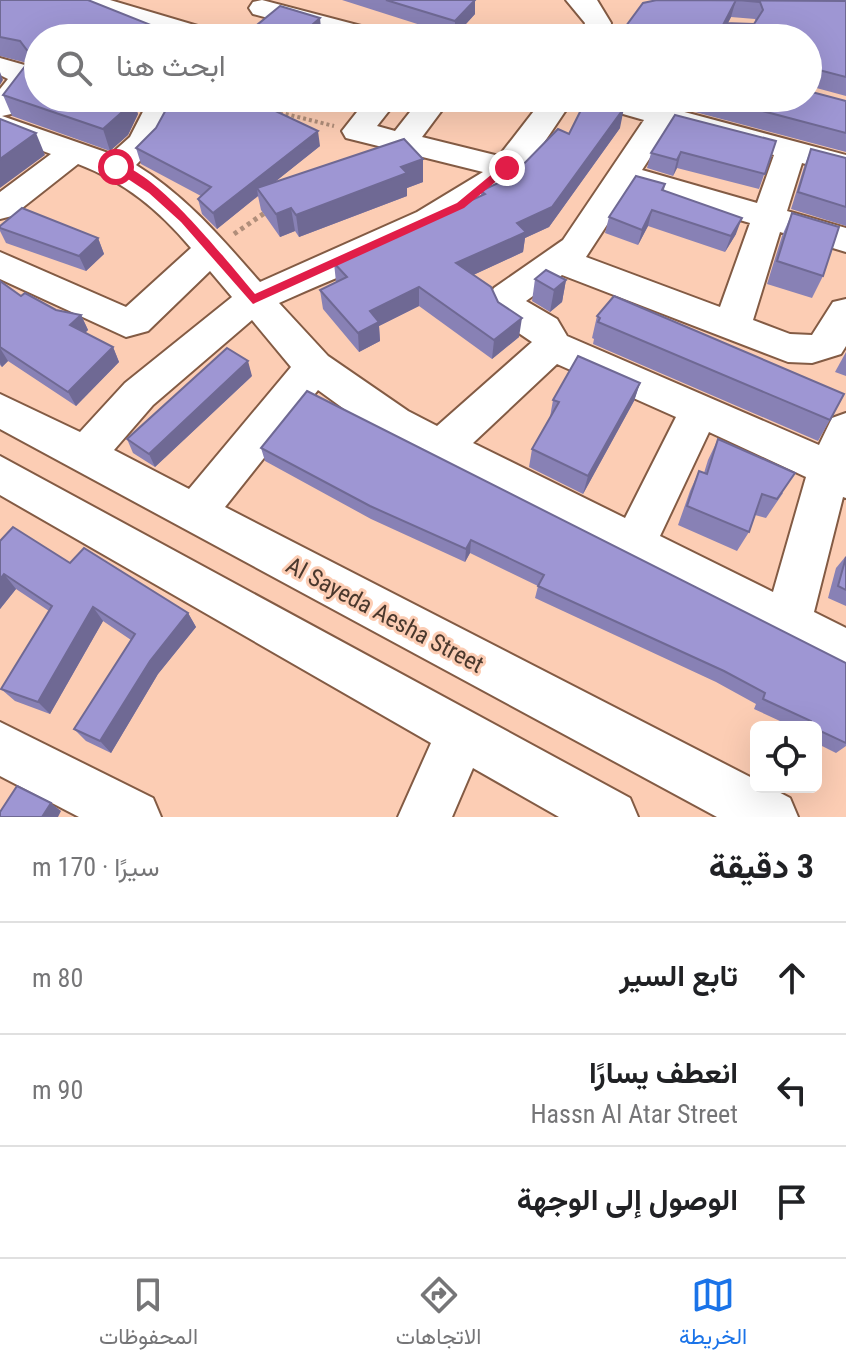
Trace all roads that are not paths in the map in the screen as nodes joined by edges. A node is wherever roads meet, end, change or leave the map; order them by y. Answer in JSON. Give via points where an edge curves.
{"nodes":[{"id":1,"x":82,"y":0,"type":"edge"},
{"id":2,"x":579,"y":0,"type":"edge"},
{"id":3,"x":617,"y":0,"type":"edge"},
{"id":4,"x":267,"y":4,"type":"edge"},
{"id":5,"x":162,"y":24,"type":"edge"},
{"id":6,"x":244,"y":24,"type":"edge"},
{"id":7,"x":330,"y":24,"type":"edge"},
{"id":8,"x":593,"y":24,"type":"edge"},
{"id":9,"x":602,"y":24,"type":"edge"},
{"id":10,"x":0,"y":66,"type":"edge"},
{"id":11,"x":0,"y":108,"type":"edge"},
{"id":12,"x":158,"y":112,"type":"edge"},
{"id":13,"x":373,"y":112,"type":"edge"},
{"id":14,"x":425,"y":112,"type":"edge"},
{"id":15,"x":549,"y":112,"type":"edge"},
{"id":16,"x":651,"y":112,"type":"edge"},
{"id":17,"x":662,"y":115,"type":"junction"},
{"id":18,"x":0,"y":125,"type":"edge"},
{"id":19,"x":402,"y":142,"type":"junction"},
{"id":20,"x":791,"y":150,"type":"junction"},
{"id":21,"x":75,"y":151,"type":"junction"},
{"id":22,"x":846,"y":165,"type":"edge"},
{"id":23,"x":116,"y":167,"type":"junction"},
{"id":24,"x":507,"y":168,"type":"junction"},
{"id":25,"x":623,"y":175,"type":"junction"},
{"id":26,"x":0,"y":208,"type":"edge"},
{"id":27,"x":768,"y":217,"type":"junction"},
{"id":28,"x":846,"y":240,"type":"edge"},
{"id":29,"x":210,"y":251,"type":"junction"},
{"id":30,"x":559,"y":260,"type":"junction"},
{"id":31,"x":0,"y":264,"type":"edge"},
{"id":32,"x":253,"y":300,"type":"junction"},
{"id":33,"x":846,"y":312,"type":"edge"},
{"id":34,"x":732,"y":326,"type":"junction"},
{"id":35,"x":555,"y":349,"type":"junction"},
{"id":36,"x":314,"y":367,"type":"junction"},
{"id":37,"x":0,"y":410,"type":"edge"},
{"id":38,"x":699,"y":411,"type":"junction"},
{"id":39,"x":443,"y":446,"type":"junction"},
{"id":40,"x":85,"y":455,"type":"junction"},
{"id":41,"x":840,"y":459,"type":"edge"},
{"id":42,"x":1,"y":476,"type":"edge"},
{"id":43,"x":194,"y":514,"type":"junction"},
{"id":44,"x":248,"y":543,"type":"junction"},
{"id":45,"x":635,"y":543,"type":"junction"},
{"id":46,"x":212,"y":594,"type":"junction"},
{"id":47,"x":788,"y":623,"type":"junction"},
{"id":48,"x":846,"y":653,"type":"edge"},
{"id":49,"x":462,"y":733,"type":"junction"},
{"id":50,"x":0,"y":748,"type":"edge"},
{"id":51,"x":593,"y":812,"type":"edge"},
{"id":52,"x":134,"y":817,"type":"edge"},
{"id":53,"x":425,"y":817,"type":"edge"},
{"id":54,"x":771,"y":817,"type":"edge"}],
"edges":[{"from":1,"to":5,"type":"street"},
{"from":2,"to":8,"type":"street","via":[[588,6]]},
{"from":3,"to":9,"type":"street"},
{"from":4,"to":6,"type":"street"},
{"from":4,"to":7,"type":"street"},
{"from":10,"to":11,"type":"street","via":[[23,79]]},
{"from":12,"to":23,"type":"street","via":[[143,142]]},
{"from":13,"to":19,"type":"street","via":[[357,131]]},
{"from":14,"to":19,"type":"street"},
{"from":15,"to":24,"type":"street"},
{"from":16,"to":17,"type":"street"},
{"from":17,"to":20,"type":"street"},
{"from":17,"to":25,"type":"street"},
{"from":18,"to":21,"type":"street"},
{"from":19,"to":24,"type":"street"},
{"from":20,"to":22,"type":"street"},
{"from":20,"to":27,"type":"street"},
{"from":21,"to":23,"type":"street"},
{"from":21,"to":26,"type":"street"},
{"from":23,"to":29,"type":"street","via":[[153,190]]},
{"from":24,"to":32,"type":"street","via":[[460,205]]},
{"from":25,"to":27,"type":"street"},
{"from":25,"to":30,"type":"street","via":[[575,248]]},
{"from":27,"to":28,"type":"street"},
{"from":27,"to":34,"type":"street"},
{"from":29,"to":31,"type":"street","via":[[135,321],[126,323]]},
{"from":29,"to":32,"type":"street"},
{"from":30,"to":34,"type":"street"},
{"from":30,"to":35,"type":"street","via":[[507,297],[511,310],[544,329]]},
{"from":32,"to":36,"type":"street"},
{"from":32,"to":40,"type":"street","via":[[139,394]]},
{"from":33,"to":34,"type":"street","via":[[833,339],[812,349],[788,348]]},
{"from":35,"to":38,"type":"street"},
{"from":35,"to":39,"type":"street","via":[[544,353]]},
{"from":36,"to":39,"type":"street","via":[[394,423]]},
{"from":36,"to":43,"type":"street"},
{"from":37,"to":40,"type":"street","name":"Al Sayeda Aesha Street"},
{"from":38,"to":41,"type":"street"},
{"from":38,"to":45,"type":"street"},
{"from":39,"to":45,"type":"street"},
{"from":40,"to":43,"type":"street","name":"Al Sayeda Aesha Street"},
{"from":41,"to":47,"type":"street"},
{"from":42,"to":46,"type":"street"},
{"from":43,"to":44,"type":"street","name":"Al Sayeda Aesha Street"},
{"from":44,"to":46,"type":"street"},
{"from":44,"to":54,"type":"street","name":"Al Sayeda Aesha Street"},
{"from":45,"to":47,"type":"street"},
{"from":46,"to":49,"type":"street"},
{"from":47,"to":48,"type":"street"},
{"from":49,"to":51,"type":"street"},
{"from":49,"to":53,"type":"street"},
{"from":50,"to":52,"type":"street"}]}
